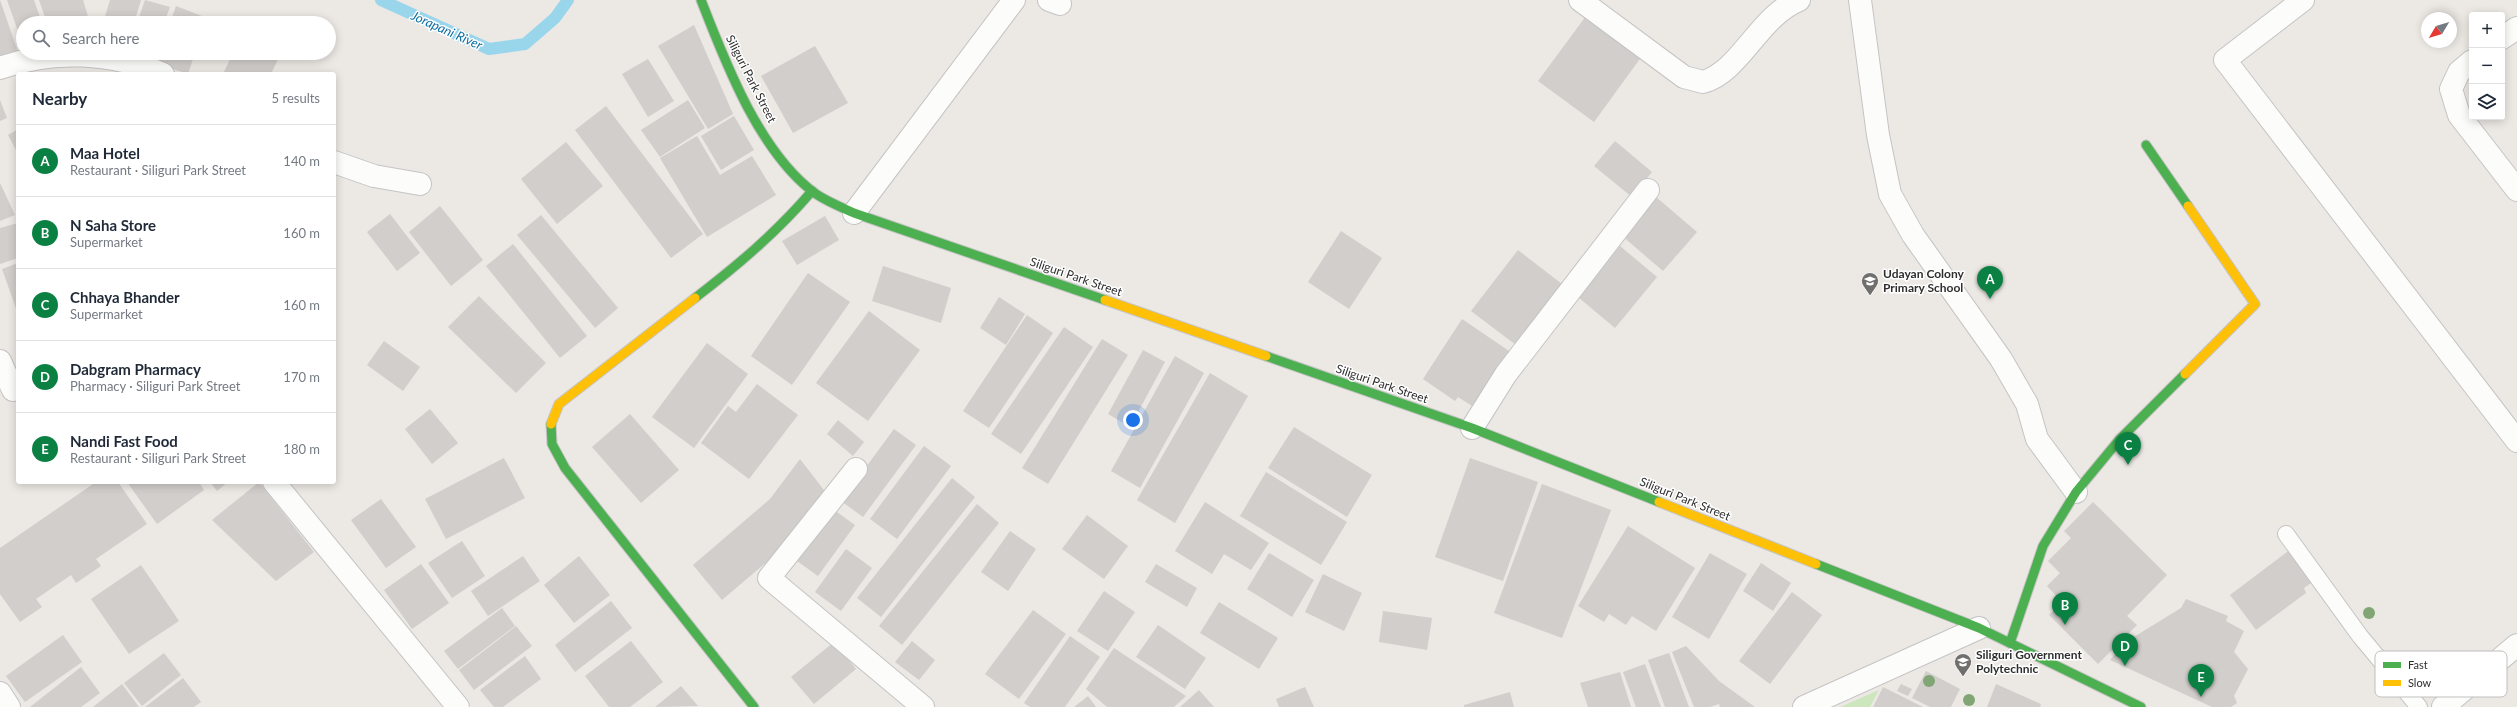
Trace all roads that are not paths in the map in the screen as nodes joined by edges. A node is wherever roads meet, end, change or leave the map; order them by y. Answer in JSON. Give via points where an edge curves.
{"nodes":[{"id":1,"x":701,"y":0,"type":"edge"},
{"id":2,"x":1014,"y":0,"type":"edge"},
{"id":3,"x":1580,"y":0,"type":"edge"},
{"id":4,"x":1799,"y":0,"type":"edge"},
{"id":5,"x":1860,"y":0,"type":"edge"},
{"id":6,"x":2302,"y":0,"type":"edge"},
{"id":7,"x":2517,"y":28,"type":"edge"},
{"id":8,"x":2505,"y":36,"type":"edge"},
{"id":9,"x":21,"y":60,"type":"edge"},
{"id":10,"x":117,"y":60,"type":"edge"},
{"id":11,"x":2469,"y":63,"type":"edge"},
{"id":12,"x":0,"y":68,"type":"edge"},
{"id":13,"x":156,"y":72,"type":"edge"},
{"id":14,"x":2146,"y":145,"type":"dead end"},
{"id":15,"x":336,"y":163,"type":"edge"},
{"id":16,"x":420,"y":184,"type":"dead end"},
{"id":17,"x":1648,"y":190,"type":"dead end"},
{"id":18,"x":2517,"y":190,"type":"edge"},
{"id":19,"x":812,"y":191,"type":"junction"},
{"id":20,"x":854,"y":213,"type":"junction"},
{"id":21,"x":0,"y":361,"type":"edge"},
{"id":22,"x":10,"y":392,"type":"edge"},
{"id":23,"x":1472,"y":428,"type":"junction"},
{"id":24,"x":2517,"y":441,"type":"edge"},
{"id":25,"x":856,"y":468,"type":"dead end"},
{"id":26,"x":276,"y":484,"type":"edge"},
{"id":27,"x":2076,"y":492,"type":"junction"},
{"id":28,"x":2286,"y":534,"type":"dead end"},
{"id":29,"x":1979,"y":628,"type":"junction"},
{"id":30,"x":2010,"y":643,"type":"junction"},
{"id":31,"x":2517,"y":645,"type":"edge"},
{"id":32,"x":2507,"y":653,"type":"edge"},
{"id":33,"x":2375,"y":654,"type":"edge"},
{"id":34,"x":0,"y":693,"type":"edge"},
{"id":35,"x":2411,"y":697,"type":"edge"},
{"id":36,"x":2455,"y":697,"type":"edge"},
{"id":37,"x":2135,"y":706,"type":"edge"},
{"id":38,"x":9,"y":707,"type":"edge"},
{"id":39,"x":458,"y":707,"type":"edge"},
{"id":40,"x":754,"y":707,"type":"edge"},
{"id":41,"x":923,"y":707,"type":"edge"},
{"id":42,"x":1804,"y":707,"type":"edge"},
{"id":43,"x":2419,"y":707,"type":"edge"},
{"id":44,"x":2443,"y":707,"type":"edge"}],
"edges":[{"from":1,"to":19,"type":"street","name":"Siliguri Park Street","via":[[726,59],[758,123],[786,164]]},
{"from":2,"to":20,"type":"street"},
{"from":3,"to":4,"type":"street","via":[[1684,76],[1703,82],[1720,74],[1772,17]]},
{"from":5,"to":27,"type":"street","via":[[1878,135],[1890,194],[1913,235],[2001,359],[2027,404],[2037,439]]},
{"from":6,"to":24,"type":"street","via":[[2225,60]]},
{"from":7,"to":8,"type":"street"},
{"from":9,"to":12,"type":"street"},
{"from":10,"to":13,"type":"street"},
{"from":11,"to":18,"type":"street","via":[[2459,72],[2451,89],[2459,115]]},
{"from":14,"to":27,"type":"street","via":[[2255,304],[2119,440]]},
{"from":15,"to":16,"type":"street","via":[[374,176]]},
{"from":17,"to":23,"type":"street","via":[[1506,374]]},
{"from":19,"to":20,"type":"street","name":"Siliguri Park Street"},
{"from":19,"to":40,"type":"street","via":[[784,224],[743,262],[559,404],[550,426],[550,440],[554,453],[561,463]]},
{"from":20,"to":23,"type":"street","name":"Siliguri Park Street"},
{"from":21,"to":22,"type":"street"},
{"from":23,"to":29,"type":"street","name":"Siliguri Park Street"},
{"from":25,"to":41,"type":"street","via":[[769,578]]},
{"from":26,"to":39,"type":"street"},
{"from":27,"to":30,"type":"street","via":[[2043,546]]},
{"from":28,"to":33,"type":"lane"},
{"from":29,"to":30,"type":"street","name":"Siliguri Park Street"},
{"from":29,"to":42,"type":"street"},
{"from":30,"to":37,"type":"street","name":"Siliguri Park Street"},
{"from":31,"to":32,"type":"street"},
{"from":34,"to":38,"type":"street"},
{"from":35,"to":43,"type":"lane"},
{"from":36,"to":44,"type":"street"}]}
